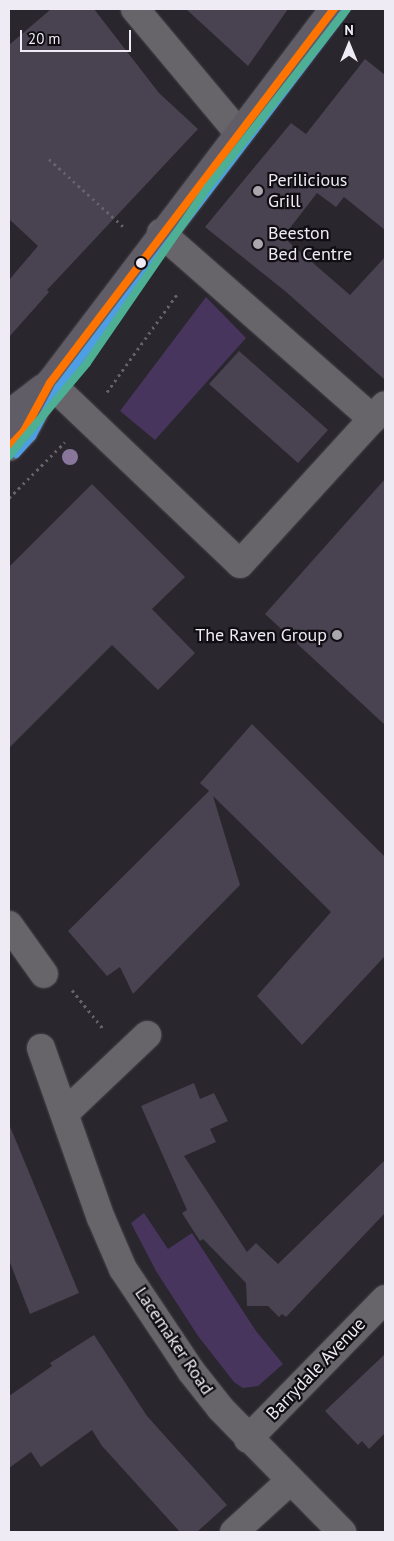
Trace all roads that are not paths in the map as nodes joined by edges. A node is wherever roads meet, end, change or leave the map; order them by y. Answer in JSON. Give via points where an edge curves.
{"nodes":[{"id":1,"x":134,"y":9,"type":"edge"},
{"id":2,"x":334,"y":9,"type":"edge"},
{"id":3,"x":238,"y":132,"type":"junction"},
{"id":4,"x":155,"y":241,"type":"junction"},
{"id":5,"x":50,"y":383,"type":"junction"},
{"id":6,"x":379,"y":412,"type":"edge"},
{"id":7,"x":9,"y":414,"type":"edge"},
{"id":8,"x":9,"y":447,"type":"edge"},
{"id":9,"x":9,"y":925,"type":"edge"},
{"id":10,"x":44,"y":974,"type":"road end"},
{"id":11,"x":148,"y":1035,"type":"dead end"},
{"id":12,"x":41,"y":1048,"type":"dead end"},
{"id":13,"x":66,"y":1112,"type":"junction"},
{"id":14,"x":385,"y":1299,"type":"edge"},
{"id":15,"x":248,"y":1439,"type":"junction"},
{"id":16,"x":289,"y":1482,"type":"junction"},
{"id":17,"x":234,"y":1532,"type":"edge"},
{"id":18,"x":342,"y":1532,"type":"edge"}],
"edges":[{"from":1,"to":3,"type":"street"},
{"from":2,"to":3,"type":"main road"},
{"from":3,"to":4,"type":"main road"},
{"from":4,"to":5,"type":"main road"},
{"from":4,"to":6,"type":"street","via":[[189,258]]},
{"from":5,"to":6,"type":"street","via":[[240,564]]},
{"from":5,"to":7,"type":"main road"},
{"from":5,"to":8,"type":"main road","via":[[24,431]]},
{"from":9,"to":10,"type":"street"},
{"from":11,"to":13,"type":"street"},
{"from":12,"to":13,"type":"street","name":"Lacemaker Road"},
{"from":13,"to":15,"type":"street","name":"Lacemaker Road","via":[[101,1218],[123,1269],[191,1371]]},
{"from":14,"to":15,"type":"street","name":"Barrydale Avenue"},
{"from":15,"to":16,"type":"street","name":"Lacemaker Road"},
{"from":16,"to":17,"type":"street"},
{"from":16,"to":18,"type":"street","name":"Lacemaker Road"}]}
